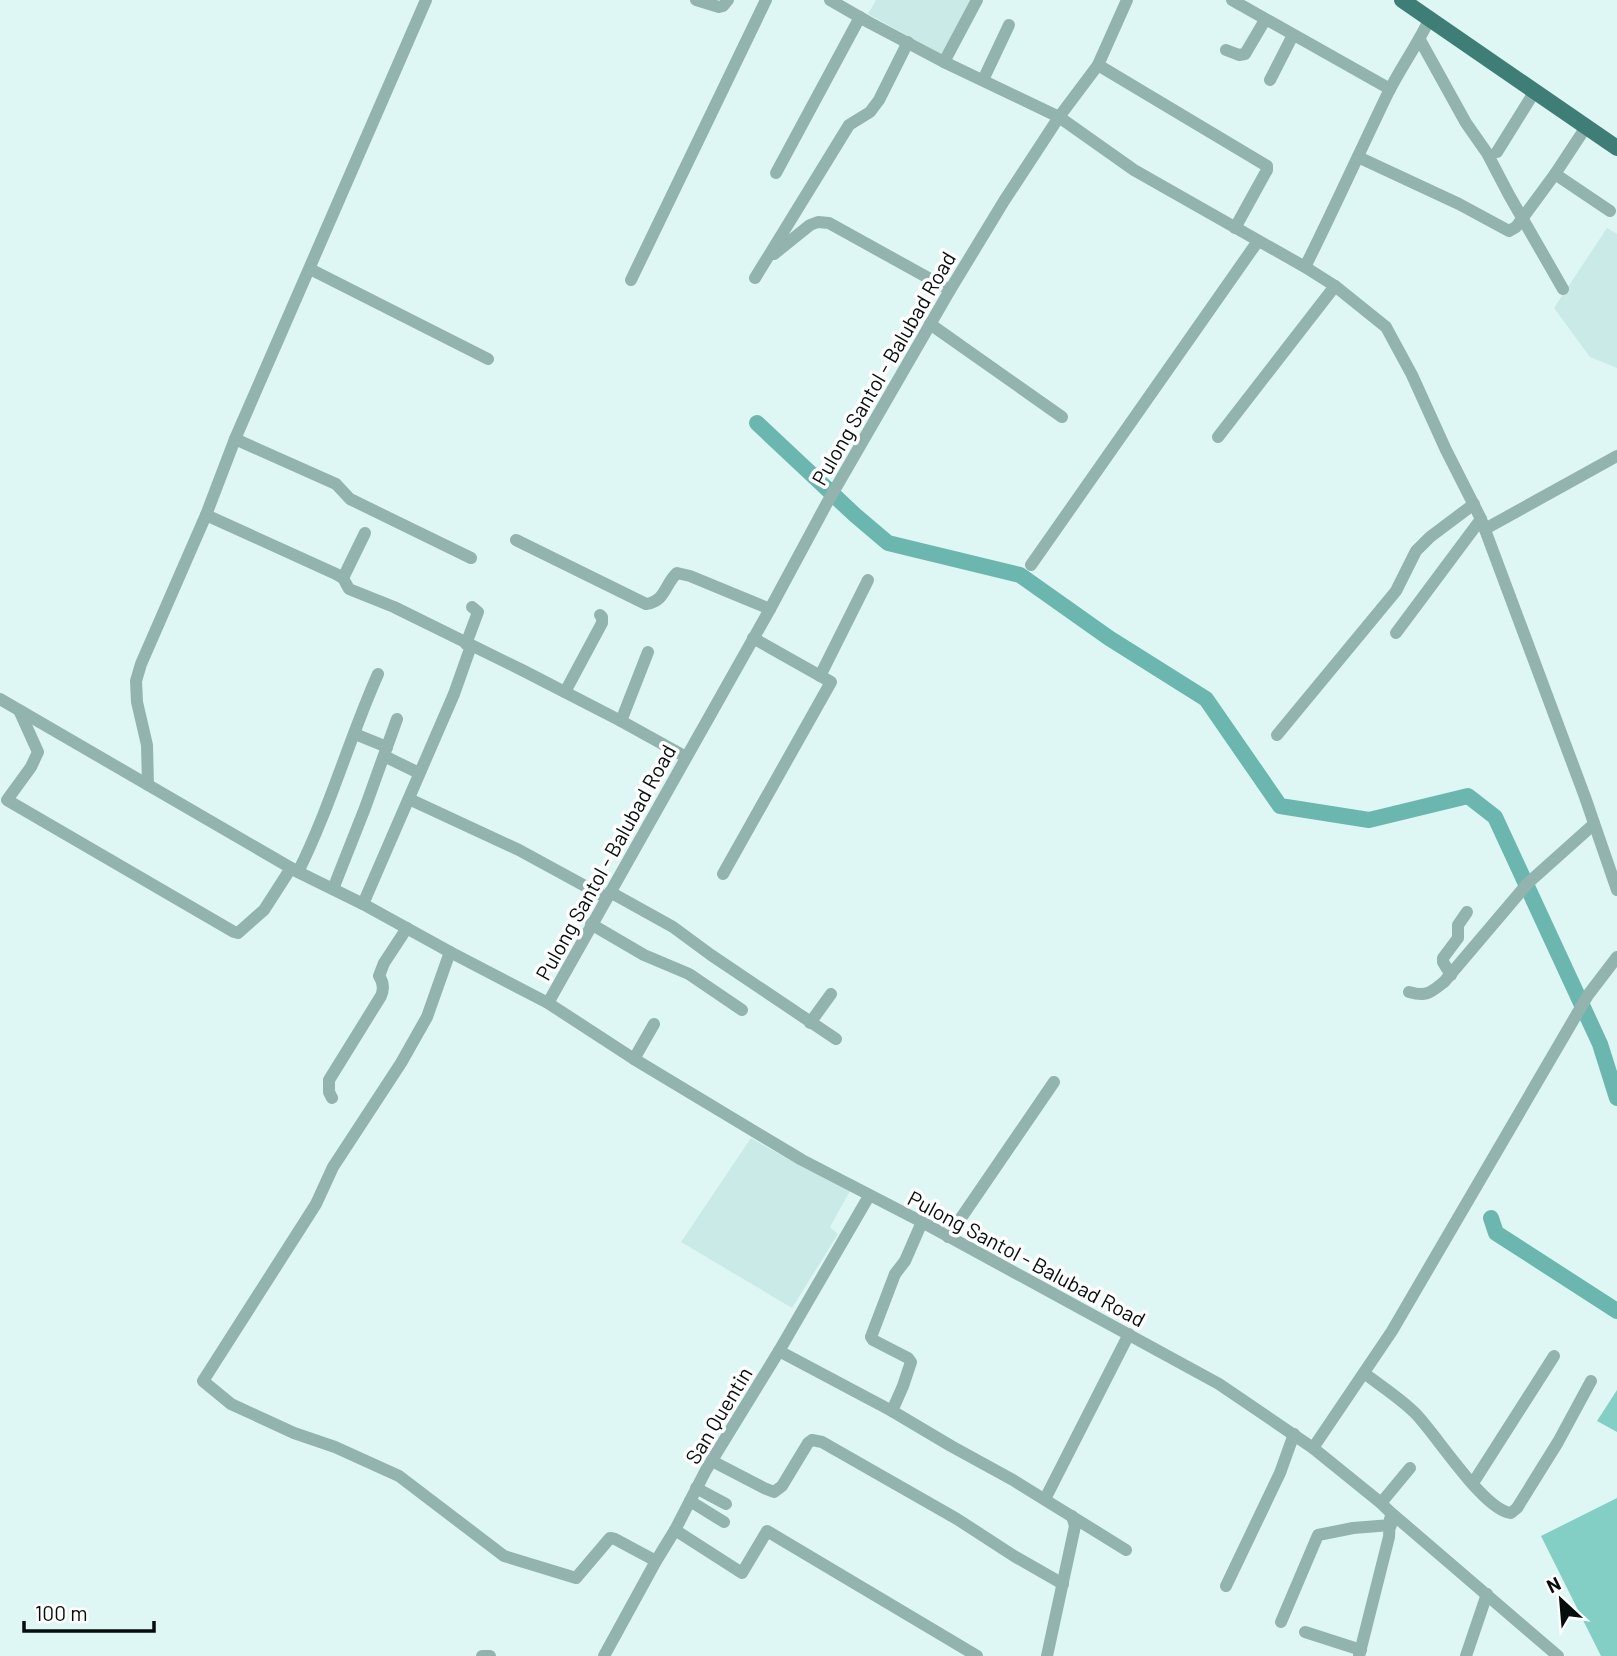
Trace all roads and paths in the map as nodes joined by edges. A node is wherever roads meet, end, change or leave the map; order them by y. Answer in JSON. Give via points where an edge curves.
{"nodes":[{"id":1,"x":426,"y":0,"type":"edge"},
{"id":2,"x":696,"y":0,"type":"edge"},
{"id":3,"x":728,"y":0,"type":"edge"},
{"id":4,"x":766,"y":0,"type":"edge"},
{"id":5,"x":977,"y":0,"type":"edge"},
{"id":6,"x":1127,"y":0,"type":"edge"},
{"id":7,"x":1232,"y":0,"type":"edge"},
{"id":8,"x":1402,"y":0,"type":"edge"},
{"id":9,"x":836,"y":1,"type":"edge"},
{"id":10,"x":860,"y":17,"type":"junction"},
{"id":11,"x":1430,"y":18,"type":"junction"},
{"id":12,"x":1265,"y":20,"type":"junction"},
{"id":13,"x":1009,"y":25,"type":"dead end"},
{"id":14,"x":1293,"y":35,"type":"junction"},
{"id":15,"x":1420,"y":40,"type":"junction"},
{"id":16,"x":908,"y":43,"type":"junction"},
{"id":17,"x":1226,"y":50,"type":"dead end"},
{"id":18,"x":944,"y":62,"type":"junction"},
{"id":19,"x":1098,"y":65,"type":"junction"},
{"id":20,"x":983,"y":80,"type":"junction"},
{"id":21,"x":1270,"y":80,"type":"dead end"},
{"id":22,"x":1390,"y":89,"type":"junction"},
{"id":23,"x":1535,"y":91,"type":"junction"},
{"id":24,"x":1059,"y":117,"type":"junction"},
{"id":25,"x":1586,"y":127,"type":"junction"},
{"id":26,"x":1617,"y":148,"type":"edge"},
{"id":27,"x":1497,"y":152,"type":"dead end"},
{"id":28,"x":1358,"y":157,"type":"junction"},
{"id":29,"x":776,"y":173,"type":"dead end"},
{"id":30,"x":1555,"y":174,"type":"junction"},
{"id":31,"x":1610,"y":211,"type":"dead end"},
{"id":32,"x":1523,"y":217,"type":"junction"},
{"id":33,"x":1235,"y":228,"type":"junction"},
{"id":34,"x":1258,"y":240,"type":"junction"},
{"id":35,"x":765,"y":261,"type":"junction"},
{"id":36,"x":1305,"y":267,"type":"junction"},
{"id":37,"x":310,"y":269,"type":"junction"},
{"id":38,"x":755,"y":278,"type":"dead end"},
{"id":39,"x":631,"y":280,"type":"dead end"},
{"id":40,"x":1335,"y":286,"type":"junction"},
{"id":41,"x":1563,"y":289,"type":"dead end"},
{"id":42,"x":950,"y":290,"type":"junction"},
{"id":43,"x":930,"y":324,"type":"junction"},
{"id":44,"x":488,"y":359,"type":"dead end"},
{"id":45,"x":1062,"y":417,"type":"dead end"},
{"id":46,"x":1219,"y":437,"type":"dead end"},
{"id":47,"x":235,"y":439,"type":"junction"},
{"id":48,"x":1617,"y":456,"type":"edge"},
{"id":49,"x":1474,"y":503,"type":"junction"},
{"id":50,"x":206,"y":515,"type":"junction"},
{"id":51,"x":1483,"y":524,"type":"junction"},
{"id":52,"x":365,"y":533,"type":"dead end"},
{"id":53,"x":516,"y":540,"type":"dead end"},
{"id":54,"x":471,"y":558,"type":"dead end"},
{"id":55,"x":1031,"y":565,"type":"dead end"},
{"id":56,"x":343,"y":578,"type":"junction"},
{"id":57,"x":868,"y":580,"type":"dead end"},
{"id":58,"x":472,"y":607,"type":"dead end"},
{"id":59,"x":769,"y":609,"type":"junction"},
{"id":60,"x":600,"y":615,"type":"dead end"},
{"id":61,"x":1396,"y":633,"type":"dead end"},
{"id":62,"x":753,"y":638,"type":"junction"},
{"id":63,"x":468,"y":645,"type":"junction"},
{"id":64,"x":648,"y":652,"type":"dead end"},
{"id":65,"x":378,"y":674,"type":"dead end"},
{"id":66,"x":820,"y":676,"type":"junction"},
{"id":67,"x":565,"y":692,"type":"junction"},
{"id":68,"x":0,"y":699,"type":"edge"},
{"id":69,"x":19,"y":710,"type":"junction"},
{"id":70,"x":397,"y":719,"type":"dead end"},
{"id":71,"x":621,"y":720,"type":"junction"},
{"id":72,"x":355,"y":734,"type":"junction"},
{"id":73,"x":1277,"y":735,"type":"dead end"},
{"id":74,"x":386,"y":752,"type":"junction"},
{"id":75,"x":686,"y":757,"type":"junction"},
{"id":76,"x":419,"y":773,"type":"junction"},
{"id":77,"x":148,"y":785,"type":"junction"},
{"id":78,"x":409,"y":799,"type":"junction"},
{"id":79,"x":1594,"y":824,"type":"junction"},
{"id":80,"x":295,"y":870,"type":"junction"},
{"id":81,"x":723,"y":874,"type":"dead end"},
{"id":82,"x":333,"y":889,"type":"junction"},
{"id":83,"x":1617,"y":890,"type":"edge"},
{"id":84,"x":608,"y":895,"type":"junction"},
{"id":85,"x":363,"y":904,"type":"junction"},
{"id":86,"x":1467,"y":912,"type":"dead end"},
{"id":87,"x":592,"y":924,"type":"junction"},
{"id":88,"x":407,"y":928,"type":"junction"},
{"id":89,"x":450,"y":952,"type":"junction"},
{"id":90,"x":1617,"y":957,"type":"edge"},
{"id":91,"x":1451,"y":975,"type":"junction"},
{"id":92,"x":1409,"y":992,"type":"dead end"},
{"id":93,"x":831,"y":994,"type":"dead end"},
{"id":94,"x":548,"y":1003,"type":"junction"},
{"id":95,"x":742,"y":1010,"type":"dead end"},
{"id":96,"x":810,"y":1023,"type":"junction"},
{"id":97,"x":654,"y":1024,"type":"dead end"},
{"id":98,"x":836,"y":1039,"type":"dead end"},
{"id":99,"x":635,"y":1059,"type":"junction"},
{"id":100,"x":1054,"y":1082,"type":"dead end"},
{"id":101,"x":332,"y":1098,"type":"dead end"},
{"id":102,"x":869,"y":1196,"type":"junction"},
{"id":103,"x":922,"y":1222,"type":"junction"},
{"id":104,"x":948,"y":1237,"type":"junction"},
{"id":105,"x":1129,"y":1335,"type":"junction"},
{"id":106,"x":779,"y":1351,"type":"junction"},
{"id":107,"x":1554,"y":1356,"type":"dead end"},
{"id":108,"x":1364,"y":1373,"type":"junction"},
{"id":109,"x":1591,"y":1381,"type":"dead end"},
{"id":110,"x":891,"y":1411,"type":"junction"},
{"id":111,"x":1294,"y":1434,"type":"junction"},
{"id":112,"x":1313,"y":1448,"type":"junction"},
{"id":113,"x":712,"y":1461,"type":"junction"},
{"id":114,"x":1410,"y":1468,"type":"dead end"},
{"id":115,"x":1473,"y":1483,"type":"junction"},
{"id":116,"x":696,"y":1488,"type":"junction"},
{"id":117,"x":1045,"y":1499,"type":"junction"},
{"id":118,"x":690,"y":1501,"type":"junction"},
{"id":119,"x":726,"y":1504,"type":"dead end"},
{"id":120,"x":1387,"y":1513,"type":"junction"},
{"id":121,"x":1072,"y":1516,"type":"junction"},
{"id":122,"x":724,"y":1522,"type":"dead end"},
{"id":123,"x":675,"y":1530,"type":"junction"},
{"id":124,"x":1126,"y":1550,"type":"dead end"},
{"id":125,"x":656,"y":1560,"type":"junction"},
{"id":126,"x":1063,"y":1584,"type":"junction"},
{"id":127,"x":1226,"y":1586,"type":"dead end"},
{"id":128,"x":1488,"y":1594,"type":"junction"},
{"id":129,"x":1281,"y":1622,"type":"dead end"},
{"id":130,"x":1305,"y":1632,"type":"dead end"},
{"id":131,"x":1360,"y":1653,"type":"edge"},
{"id":132,"x":482,"y":1656,"type":"edge"},
{"id":133,"x":490,"y":1656,"type":"edge"},
{"id":134,"x":604,"y":1656,"type":"edge"},
{"id":135,"x":977,"y":1656,"type":"edge"},
{"id":136,"x":1047,"y":1656,"type":"edge"},
{"id":137,"x":1466,"y":1656,"type":"edge"},
{"id":138,"x":1558,"y":1656,"type":"edge"}],
"edges":[{"from":1,"to":37,"type":"street"},
{"from":2,"to":3,"type":"street","via":[[719,7]]},
{"from":4,"to":39,"type":"street"},
{"from":5,"to":18,"type":"street"},
{"from":6,"to":19,"type":"street","name":"Pulong Santol - Balubad Road"},
{"from":7,"to":12,"type":"street"},
{"from":8,"to":11,"type":"main road"},
{"from":9,"to":10,"type":"street"},
{"from":10,"to":16,"type":"street"},
{"from":10,"to":29,"type":"street"},
{"from":11,"to":15,"type":"street"},
{"from":11,"to":23,"type":"main road"},
{"from":12,"to":14,"type":"street"},
{"from":12,"to":17,"type":"street","via":[[1245,54]]},
{"from":13,"to":20,"type":"street"},
{"from":14,"to":21,"type":"street"},
{"from":14,"to":22,"type":"street"},
{"from":15,"to":22,"type":"street"},
{"from":15,"to":32,"type":"street"},
{"from":16,"to":18,"type":"street"},
{"from":16,"to":35,"type":"street","via":[[879,100],[849,125]]},
{"from":18,"to":20,"type":"street"},
{"from":19,"to":24,"type":"street","name":"Pulong Santol - Balubad Road"},
{"from":19,"to":33,"type":"street","via":[[1268,166]]},
{"from":20,"to":24,"type":"street"},
{"from":22,"to":28,"type":"street"},
{"from":23,"to":25,"type":"main road"},
{"from":23,"to":27,"type":"street"},
{"from":24,"to":33,"type":"street","via":[[1134,170]]},
{"from":24,"to":42,"type":"street","name":"Pulong Santol - Balubad Road"},
{"from":25,"to":26,"type":"main road"},
{"from":25,"to":30,"type":"street"},
{"from":28,"to":32,"type":"street","via":[[1509,231]]},
{"from":28,"to":36,"type":"street"},
{"from":30,"to":31,"type":"street"},
{"from":30,"to":32,"type":"street"},
{"from":32,"to":41,"type":"street"},
{"from":33,"to":34,"type":"street"},
{"from":34,"to":36,"type":"street"},
{"from":34,"to":55,"type":"street"},
{"from":35,"to":38,"type":"street"},
{"from":35,"to":42,"type":"street","via":[[810,225],[829,223]]},
{"from":36,"to":40,"type":"street"},
{"from":37,"to":44,"type":"street"},
{"from":37,"to":47,"type":"street"},
{"from":40,"to":46,"type":"street"},
{"from":40,"to":49,"type":"street","via":[[1386,327]]},
{"from":42,"to":43,"type":"street","name":"Pulong Santol - Balubad Road"},
{"from":43,"to":45,"type":"street"},
{"from":43,"to":59,"type":"street","name":"Pulong Santol - Balubad Road"},
{"from":47,"to":50,"type":"street"},
{"from":47,"to":54,"type":"street","via":[[336,484],[350,499]]},
{"from":48,"to":51,"type":"street"},
{"from":49,"to":51,"type":"street"},
{"from":49,"to":73,"type":"street","via":[[1416,551],[1396,591]]},
{"from":50,"to":56,"type":"street"},
{"from":50,"to":77,"type":"street","via":[[136,681],[136,702],[147,745]]},
{"from":51,"to":61,"type":"street"},
{"from":51,"to":79,"type":"street"},
{"from":52,"to":56,"type":"street"},
{"from":53,"to":59,"type":"street","via":[[646,604],[661,598],[677,573]]},
{"from":56,"to":63,"type":"street","via":[[349,589]]},
{"from":57,"to":66,"type":"street"},
{"from":58,"to":63,"type":"street","via":[[478,612]]},
{"from":59,"to":62,"type":"street","name":"Pulong Santol - Balubad Road"},
{"from":60,"to":67,"type":"street","via":[[602,623]]},
{"from":62,"to":66,"type":"street"},
{"from":62,"to":75,"type":"street","name":"Pulong Santol - Balubad Road"},
{"from":63,"to":67,"type":"street"},
{"from":63,"to":76,"type":"street","via":[[454,694]]},
{"from":64,"to":71,"type":"street"},
{"from":65,"to":72,"type":"street"},
{"from":66,"to":81,"type":"street","via":[[831,682]]},
{"from":67,"to":71,"type":"street"},
{"from":68,"to":69,"type":"street"},
{"from":69,"to":77,"type":"street"},
{"from":69,"to":80,"type":"street","via":[[38,752],[7,800],[234,932],[264,910]]},
{"from":70,"to":74,"type":"street"},
{"from":71,"to":75,"type":"street"},
{"from":72,"to":74,"type":"street"},
{"from":72,"to":80,"type":"street","via":[[310,847]]},
{"from":74,"to":76,"type":"street"},
{"from":74,"to":82,"type":"street"},
{"from":75,"to":84,"type":"street","name":"Pulong Santol - Balubad Road"},
{"from":76,"to":78,"type":"street"},
{"from":77,"to":80,"type":"street"},
{"from":78,"to":84,"type":"street"},
{"from":78,"to":85,"type":"street"},
{"from":79,"to":83,"type":"street"},
{"from":79,"to":91,"type":"street","via":[[1527,885]]},
{"from":80,"to":82,"type":"street"},
{"from":82,"to":85,"type":"street"},
{"from":84,"to":87,"type":"street","name":"Pulong Santol - Balubad Road"},
{"from":84,"to":96,"type":"street","via":[[673,927]]},
{"from":85,"to":88,"type":"street"},
{"from":86,"to":91,"type":"street","via":[[1458,925],[1458,938],[1443,958]]},
{"from":87,"to":94,"type":"street","name":"Pulong Santol - Balubad Road"},
{"from":87,"to":95,"type":"street","via":[[644,955],[689,974]]},
{"from":88,"to":89,"type":"street"},
{"from":88,"to":101,"type":"street","via":[[379,976],[381,996],[329,1080]]},
{"from":89,"to":94,"type":"street"},
{"from":89,"to":125,"type":"street","via":[[427,1017],[401,1063],[202,1381],[231,1404],[399,1476],[504,1556],[576,1578],[610,1538]]},
{"from":90,"to":108,"type":"street","via":[[1588,995]]},
{"from":91,"to":92,"type":"street","via":[[1428,994]]},
{"from":93,"to":96,"type":"street"},
{"from":94,"to":99,"type":"street","name":"Pulong Santol - Balubad Road"},
{"from":96,"to":98,"type":"street"},
{"from":97,"to":99,"type":"street"},
{"from":99,"to":102,"type":"street","name":"Pulong Santol - Balubad Road"},
{"from":100,"to":104,"type":"street"},
{"from":102,"to":103,"type":"street","name":"Pulong Santol - Balubad Road"},
{"from":102,"to":106,"type":"street","name":"San Quentin"},
{"from":103,"to":104,"type":"street","name":"Pulong Santol - Balubad Road"},
{"from":103,"to":110,"type":"street","via":[[871,1337],[911,1362]]},
{"from":104,"to":105,"type":"street","name":"Pulong Santol - Balubad Road"},
{"from":105,"to":111,"type":"street","name":"Pulong Santol - Balubad Road","via":[[1219,1384]]},
{"from":105,"to":117,"type":"street"},
{"from":106,"to":110,"type":"street"},
{"from":106,"to":113,"type":"street","name":"San Quentin"},
{"from":107,"to":115,"type":"street"},
{"from":108,"to":112,"type":"street"},
{"from":108,"to":115,"type":"street","via":[[1415,1413]]},
{"from":109,"to":115,"type":"street","via":[[1517,1508],[1504,1513]]},
{"from":110,"to":117,"type":"street"},
{"from":111,"to":112,"type":"street","name":"Pulong Santol - Balubad Road"},
{"from":111,"to":127,"type":"street"},
{"from":112,"to":120,"type":"street","name":"Pulong Santol - Balubad Road"},
{"from":113,"to":116,"type":"street","name":"San Quentin"},
{"from":113,"to":126,"type":"street","via":[[774,1492],[808,1443],[816,1440]]},
{"from":114,"to":120,"type":"street"},
{"from":116,"to":118,"type":"street","name":"San Quentin"},
{"from":116,"to":119,"type":"street"},
{"from":117,"to":121,"type":"street"},
{"from":118,"to":122,"type":"street"},
{"from":118,"to":123,"type":"street","name":"San Quentin"},
{"from":120,"to":128,"type":"street","name":"Pulong Santol - Balubad Road"},
{"from":120,"to":129,"type":"street","via":[[1353,1528],[1318,1535]]},
{"from":120,"to":131,"type":"street","via":[[1389,1538]]},
{"from":121,"to":124,"type":"street"},
{"from":121,"to":126,"type":"street","via":[[1076,1526]]},
{"from":123,"to":125,"type":"street","name":"San Quentin"},
{"from":123,"to":135,"type":"street","via":[[742,1573],[767,1531]]},
{"from":125,"to":134,"type":"street","name":"San Quentin"},
{"from":126,"to":136,"type":"street"},
{"from":128,"to":137,"type":"street"},
{"from":128,"to":138,"type":"street","name":"Pulong Santol - Balubad Road"},
{"from":130,"to":131,"type":"street"},
{"from":132,"to":133,"type":"street"}]}
